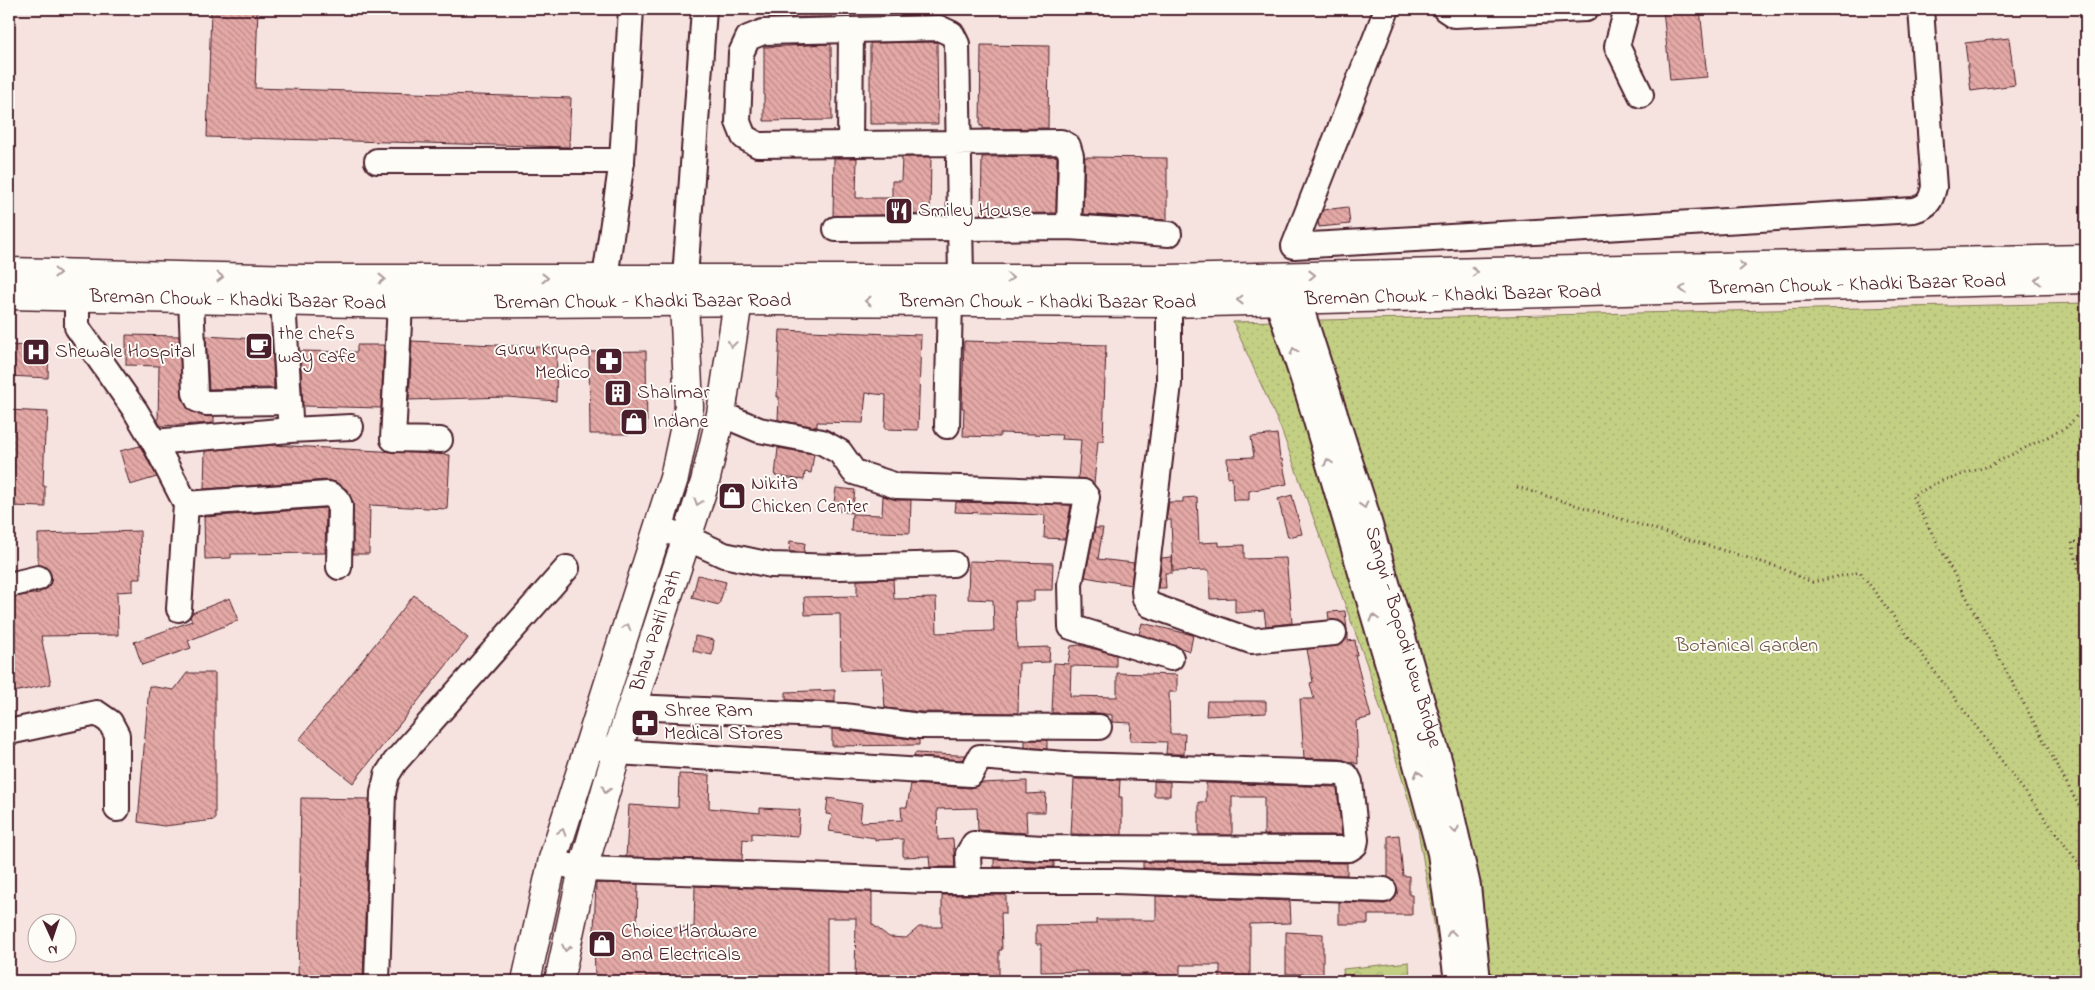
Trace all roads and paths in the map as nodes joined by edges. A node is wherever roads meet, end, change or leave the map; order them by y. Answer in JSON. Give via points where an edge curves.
{"nodes":[{"id":1,"x":631,"y":9,"type":"edge"},
{"id":2,"x":704,"y":9,"type":"edge"},
{"id":3,"x":1387,"y":9,"type":"edge"},
{"id":4,"x":1445,"y":9,"type":"edge"},
{"id":5,"x":1586,"y":9,"type":"edge"},
{"id":6,"x":1627,"y":9,"type":"edge"},
{"id":7,"x":1921,"y":9,"type":"edge"},
{"id":8,"x":851,"y":30,"type":"junction"},
{"id":9,"x":1641,"y":95,"type":"dead end"},
{"id":10,"x":959,"y":143,"type":"junction"},
{"id":11,"x":850,"y":144,"type":"junction"},
{"id":12,"x":377,"y":161,"type":"dead end"},
{"id":13,"x":622,"y":161,"type":"junction"},
{"id":14,"x":960,"y":228,"type":"junction"},
{"id":15,"x":1069,"y":228,"type":"junction"},
{"id":16,"x":836,"y":229,"type":"dead end"},
{"id":17,"x":1169,"y":234,"type":"dead end"},
{"id":18,"x":1294,"y":246,"type":"junction"},
{"id":19,"x":2086,"y":259,"type":"edge"},
{"id":20,"x":9,"y":272,"type":"edge"},
{"id":21,"x":605,"y":278,"type":"junction"},
{"id":22,"x":2086,"y":279,"type":"edge"},
{"id":23,"x":739,"y":289,"type":"junction"},
{"id":24,"x":684,"y":290,"type":"junction"},
{"id":25,"x":956,"y":290,"type":"junction"},
{"id":26,"x":1168,"y":291,"type":"junction"},
{"id":27,"x":1285,"y":292,"type":"junction"},
{"id":28,"x":9,"y":295,"type":"edge"},
{"id":29,"x":77,"y":297,"type":"junction"},
{"id":30,"x":191,"y":300,"type":"junction"},
{"id":31,"x":283,"y":301,"type":"junction"},
{"id":32,"x":400,"y":304,"type":"junction"},
{"id":33,"x":1319,"y":394,"type":"junction"},
{"id":34,"x":289,"y":402,"type":"junction"},
{"id":35,"x":2086,"y":405,"type":"edge"},
{"id":36,"x":721,"y":414,"type":"junction"},
{"id":37,"x":947,"y":426,"type":"dead end"},
{"id":38,"x":351,"y":427,"type":"dead end"},
{"id":39,"x":290,"y":430,"type":"junction"},
{"id":40,"x":440,"y":440,"type":"dead end"},
{"id":41,"x":154,"y":442,"type":"junction"},
{"id":42,"x":1517,"y":487,"type":"dead end"},
{"id":43,"x":186,"y":504,"type":"junction"},
{"id":44,"x":658,"y":528,"type":"junction"},
{"id":45,"x":687,"y":538,"type":"junction"},
{"id":46,"x":2086,"y":542,"type":"edge"},
{"id":47,"x":954,"y":564,"type":"dead end"},
{"id":48,"x":339,"y":567,"type":"dead end"},
{"id":49,"x":567,"y":568,"type":"dead end"},
{"id":50,"x":38,"y":578,"type":"dead end"},
{"id":51,"x":9,"y":586,"type":"edge"},
{"id":52,"x":2086,"y":600,"type":"edge"},
{"id":53,"x":180,"y":609,"type":"dead end"},
{"id":54,"x":1334,"y":632,"type":"dead end"},
{"id":55,"x":617,"y":658,"type":"junction"},
{"id":56,"x":1171,"y":658,"type":"dead end"},
{"id":57,"x":644,"y":666,"type":"junction"},
{"id":58,"x":631,"y":707,"type":"junction"},
{"id":59,"x":1099,"y":726,"type":"dead end"},
{"id":60,"x":9,"y":732,"type":"edge"},
{"id":61,"x":590,"y":745,"type":"junction"},
{"id":62,"x":617,"y":752,"type":"junction"},
{"id":63,"x":117,"y":809,"type":"dead end"},
{"id":64,"x":2086,"y":819,"type":"edge"},
{"id":65,"x":552,"y":862,"type":"junction"},
{"id":66,"x":583,"y":869,"type":"junction"},
{"id":67,"x":2086,"y":873,"type":"edge"},
{"id":68,"x":969,"y":882,"type":"junction"},
{"id":69,"x":1384,"y":890,"type":"dead end"},
{"id":70,"x":377,"y":981,"type":"edge"},
{"id":71,"x":526,"y":981,"type":"edge"},
{"id":72,"x":559,"y":981,"type":"edge"},
{"id":73,"x":1457,"y":981,"type":"edge"},
{"id":74,"x":1478,"y":981,"type":"edge"}],
"edges":[{"from":1,"to":13,"type":"street"},
{"from":2,"to":24,"type":"street"},
{"from":3,"to":18,"type":"street"},
{"from":4,"to":5,"type":"street","via":[[1454,15]]},
{"from":6,"to":9,"type":"street","via":[[1617,46]]},
{"from":7,"to":18,"type":"street","via":[[1934,187],[1929,202],[1923,207]]},
{"from":8,"to":10,"type":"street","via":[[938,28],[952,34],[957,44]]},
{"from":8,"to":11,"type":"street"},
{"from":8,"to":11,"type":"street","via":[[762,32],[748,38],[741,53],[738,122],[744,137],[758,144]]},
{"from":10,"to":11,"type":"street"},
{"from":10,"to":14,"type":"street"},
{"from":10,"to":15,"type":"street","via":[[1065,144],[1071,151]]},
{"from":12,"to":13,"type":"street"},
{"from":13,"to":21,"type":"street"},
{"from":14,"to":15,"type":"street"},
{"from":14,"to":16,"type":"street"},
{"from":14,"to":25,"type":"street"},
{"from":15,"to":17,"type":"street"},
{"from":18,"to":27,"type":"street"},
{"from":27,"to":19,"type":"main road","name":"Breman Chowk - Khadki Bazar Road","one_way":true},
{"from":20,"to":21,"type":"main road","name":"Breman Chowk - Khadki Bazar Road","one_way":true,"via":[[303,279]]},
{"from":21,"to":24,"type":"main road","name":"Breman Chowk - Khadki Bazar Road"},
{"from":22,"to":27,"type":"main road","name":"Breman Chowk - Khadki Bazar Road","one_way":true},
{"from":23,"to":24,"type":"main road","name":"Breman Chowk - Khadki Bazar Road"},
{"from":23,"to":25,"type":"main road","name":"Breman Chowk - Khadki Bazar Road"},
{"from":23,"to":36,"type":"main road","name":"Bhau Patil Path","one_way":true},
{"from":24,"to":32,"type":"main road","name":"Breman Chowk - Khadki Bazar Road"},
{"from":24,"to":44,"type":"main road","name":"Bhau Patil Path","via":[[689,407],[674,478]]},
{"from":25,"to":26,"type":"main road","name":"Breman Chowk - Khadki Bazar Road"},
{"from":25,"to":37,"type":"street"},
{"from":26,"to":27,"type":"main road","name":"Breman Chowk - Khadki Bazar Road"},
{"from":26,"to":54,"type":"street","via":[[1169,384],[1145,599],[1150,605],[1251,641]]},
{"from":27,"to":33,"type":"street","name":"Sangvi - Bopodi New Bridge"},
{"from":28,"to":29,"type":"main road","name":"Breman Chowk - Khadki Bazar Road"},
{"from":29,"to":30,"type":"main road","name":"Breman Chowk - Khadki Bazar Road"},
{"from":29,"to":41,"type":"street","via":[[77,327]]},
{"from":30,"to":31,"type":"main road","name":"Breman Chowk - Khadki Bazar Road"},
{"from":30,"to":34,"type":"street","via":[[195,393],[198,400],[206,403]]},
{"from":31,"to":32,"type":"main road","name":"Breman Chowk - Khadki Bazar Road"},
{"from":31,"to":34,"type":"street"},
{"from":32,"to":40,"type":"street","via":[[393,439]]},
{"from":73,"to":33,"type":"street","name":"Sangvi - Bopodi New Bridge","one_way":true,"via":[[1440,853]]},
{"from":33,"to":74,"type":"street","name":"Sangvi - Bopodi New Bridge","one_way":true,"via":[[1440,763],[1468,886]]},
{"from":34,"to":39,"type":"street"},
{"from":35,"to":64,"type":"path","via":[[2067,427],[1989,466],[1941,481],[1912,496]]},
{"from":36,"to":45,"type":"main road","name":"Bhau Patil Path","one_way":true,"via":[[705,482]]},
{"from":36,"to":56,"type":"street","via":[[759,430],[822,442],[840,452],[854,472],[897,486],[1083,492],[1086,500],[1070,584],[1071,627]]},
{"from":38,"to":39,"type":"street"},
{"from":39,"to":41,"type":"street"},
{"from":41,"to":43,"type":"street"},
{"from":42,"to":67,"type":"path","via":[[1781,568],[1812,582],[1860,572]]},
{"from":43,"to":48,"type":"street","via":[[328,494],[336,498],[340,506]]},
{"from":43,"to":53,"type":"street"},
{"from":44,"to":45,"type":"street"},
{"from":55,"to":44,"type":"main road","name":"Bhau Patil Path","one_way":true},
{"from":45,"to":47,"type":"street","via":[[724,555],[771,565]]},
{"from":45,"to":57,"type":"main road","name":"Bhau Patil Path"},
{"from":46,"to":52,"type":"path","via":[[2072,542]]},
{"from":49,"to":70,"type":"street","via":[[387,775],[383,793]]},
{"from":50,"to":51,"type":"street"},
{"from":55,"to":57,"type":"main road"},
{"from":55,"to":61,"type":"main road","name":"Bhau Patil Path"},
{"from":57,"to":58,"type":"main road","name":"Bhau Patil Path"},
{"from":58,"to":59,"type":"street","via":[[844,716],[919,726]]},
{"from":58,"to":62,"type":"main road","name":"Bhau Patil Path"},
{"from":60,"to":63,"type":"street","via":[[97,713],[110,722],[117,735]]},
{"from":61,"to":62,"type":"street"},
{"from":65,"to":61,"type":"main road","name":"Bhau Patil Path","one_way":true},
{"from":62,"to":66,"type":"main road","name":"Bhau Patil Path","one_way":true},
{"from":62,"to":68,"type":"street","via":[[971,774],[980,757],[1077,765],[1340,773],[1350,782],[1356,840],[1349,849],[1043,848],[974,844],[968,854]]},
{"from":65,"to":66,"type":"street"},
{"from":65,"to":71,"type":"main road","name":"Bhau Patil Path"},
{"from":66,"to":68,"type":"street"},
{"from":66,"to":72,"type":"main road","name":"Bhau Patil Path","one_way":true},
{"from":68,"to":69,"type":"street","via":[[1114,881]]}]}
